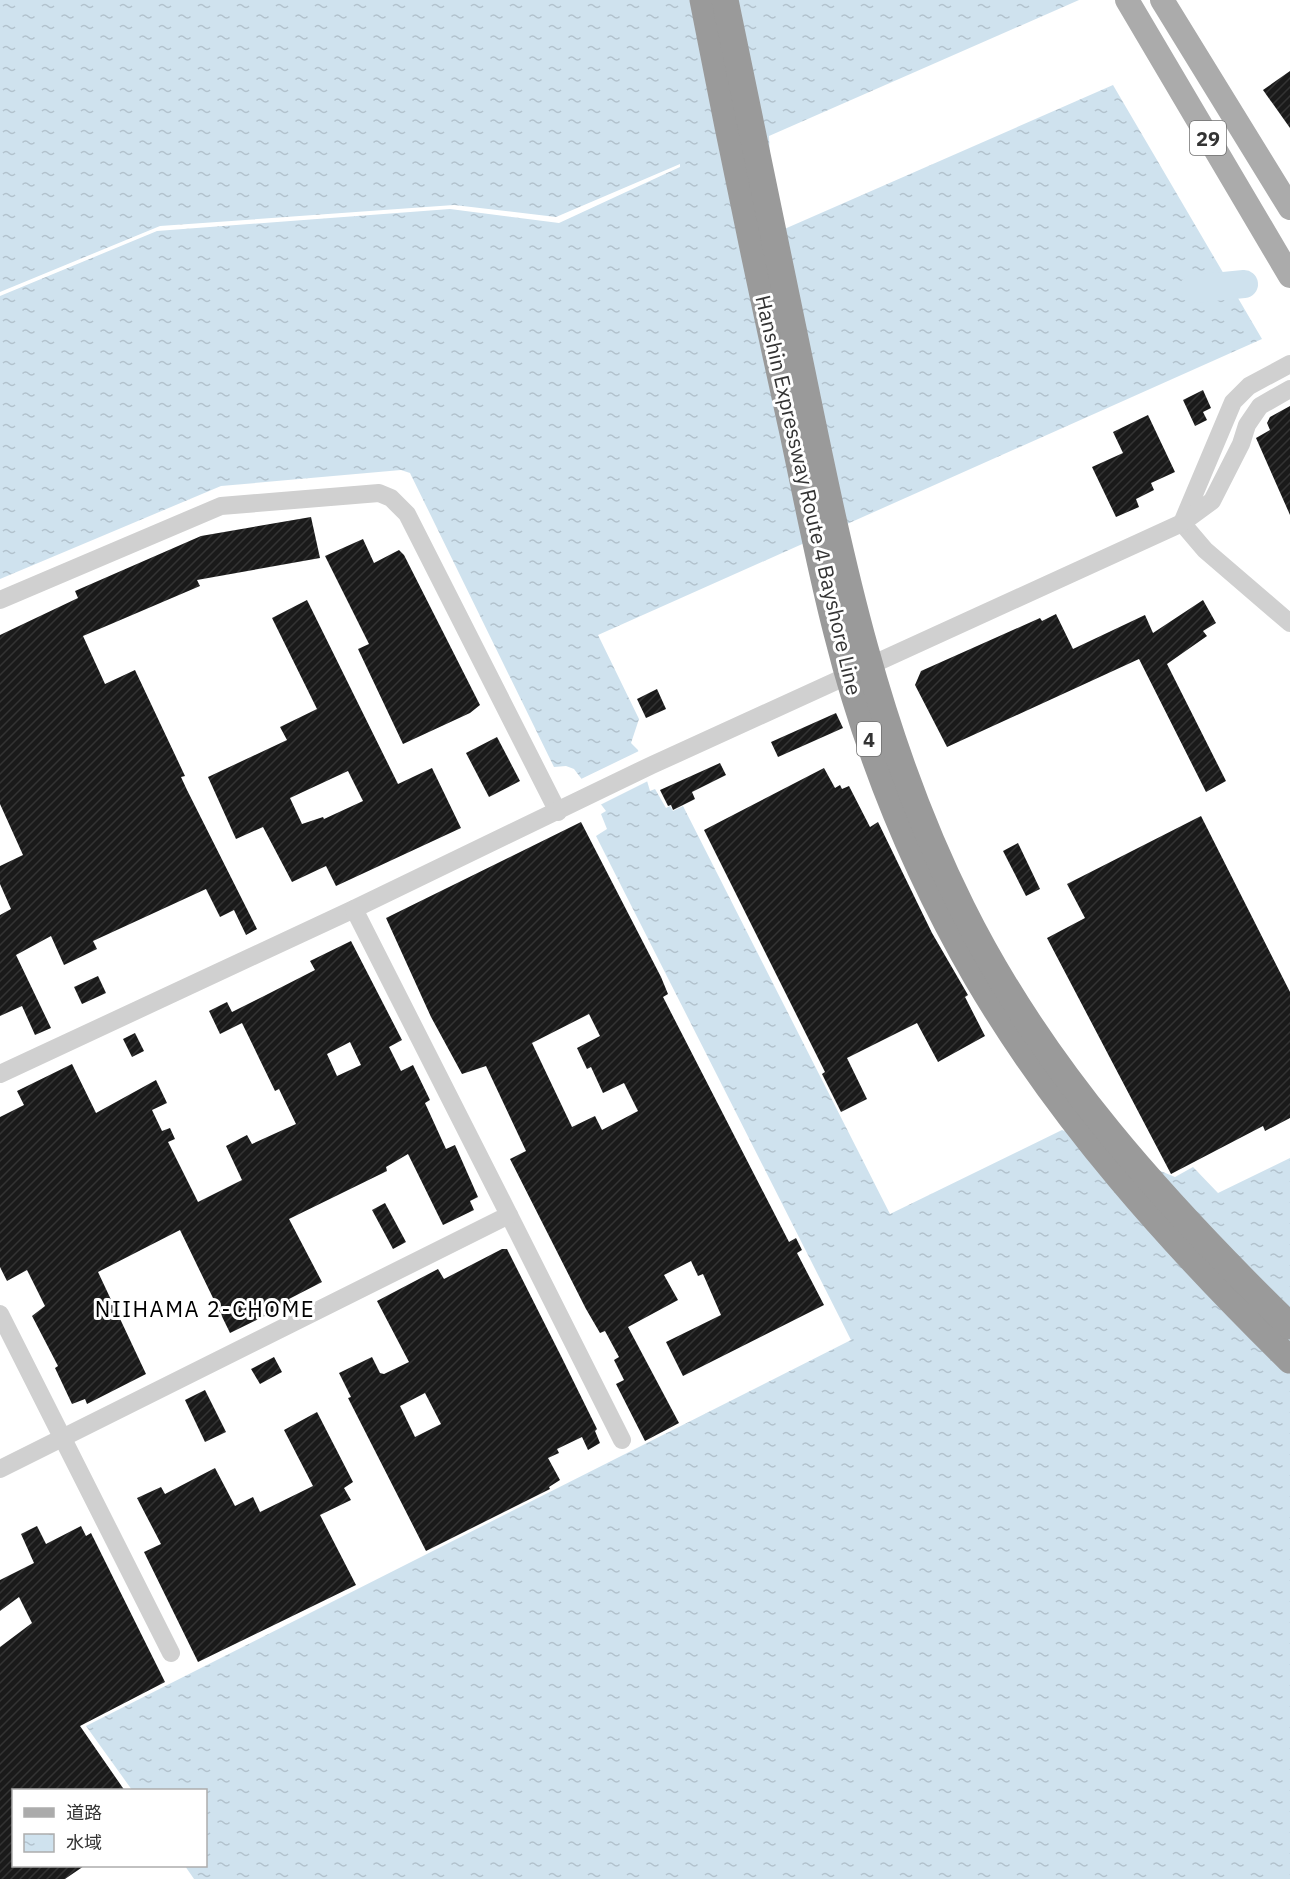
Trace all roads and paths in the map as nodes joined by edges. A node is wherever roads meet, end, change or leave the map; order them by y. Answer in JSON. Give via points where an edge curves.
{"nodes":[{"id":1,"x":703,"y":0,"type":"edge"},
{"id":2,"x":725,"y":0,"type":"edge"},
{"id":3,"x":1127,"y":0,"type":"edge"},
{"id":4,"x":1162,"y":0,"type":"edge"},
{"id":5,"x":1290,"y":208,"type":"edge"},
{"id":6,"x":1290,"y":276,"type":"edge"},
{"id":7,"x":1290,"y":364,"type":"edge"},
{"id":8,"x":1290,"y":389,"type":"edge"},
{"id":9,"x":1182,"y":523,"type":"junction"},
{"id":10,"x":0,"y":600,"type":"edge"},
{"id":11,"x":1290,"y":623,"type":"edge"},
{"id":12,"x":558,"y":812,"type":"junction"},
{"id":13,"x":354,"y":909,"type":"junction"},
{"id":14,"x":0,"y":1074,"type":"edge"},
{"id":15,"x":509,"y":1215,"type":"junction"},
{"id":16,"x":0,"y":1314,"type":"edge"},
{"id":17,"x":1290,"y":1326,"type":"edge"},
{"id":18,"x":1290,"y":1360,"type":"edge"},
{"id":19,"x":62,"y":1437,"type":"junction"},
{"id":20,"x":622,"y":1440,"type":"dead end"},
{"id":21,"x":0,"y":1469,"type":"edge"},
{"id":22,"x":171,"y":1653,"type":"dead end"}],
"edges":[{"from":1,"to":18,"type":"highway","name":"Hanshin Expressway Route 4 Bayshore Line","number":"4","bridge":true,"via":[[754,256],[837,634],[882,779],[976,976],[1061,1107],[1152,1215]]},
{"from":2,"to":17,"type":"highway","name":"Hanshin Expressway Route 4 Bayshore Line","number":"4","bridge":true,"via":[[845,579],[880,705],[933,844],[962,909],[999,973],[1077,1093],[1224,1262]]},
{"from":3,"to":6,"type":"main road","number":"29"},
{"from":4,"to":5,"type":"main road","number":"29"},
{"from":7,"to":9,"type":"street","via":[[1249,386],[1233,402]]},
{"from":8,"to":9,"type":"street","via":[[1260,406],[1247,425],[1212,501]]},
{"from":9,"to":11,"type":"street","via":[[1205,550]]},
{"from":9,"to":12,"type":"street","via":[[652,765]]},
{"from":10,"to":12,"type":"street","via":[[221,506],[379,493],[391,498],[407,514]]},
{"from":12,"to":13,"type":"street"},
{"from":13,"to":14,"type":"street"},
{"from":13,"to":15,"type":"street"},
{"from":15,"to":19,"type":"street"},
{"from":15,"to":20,"type":"street"},
{"from":16,"to":19,"type":"street"},
{"from":19,"to":21,"type":"street"},
{"from":19,"to":22,"type":"street"}]}
